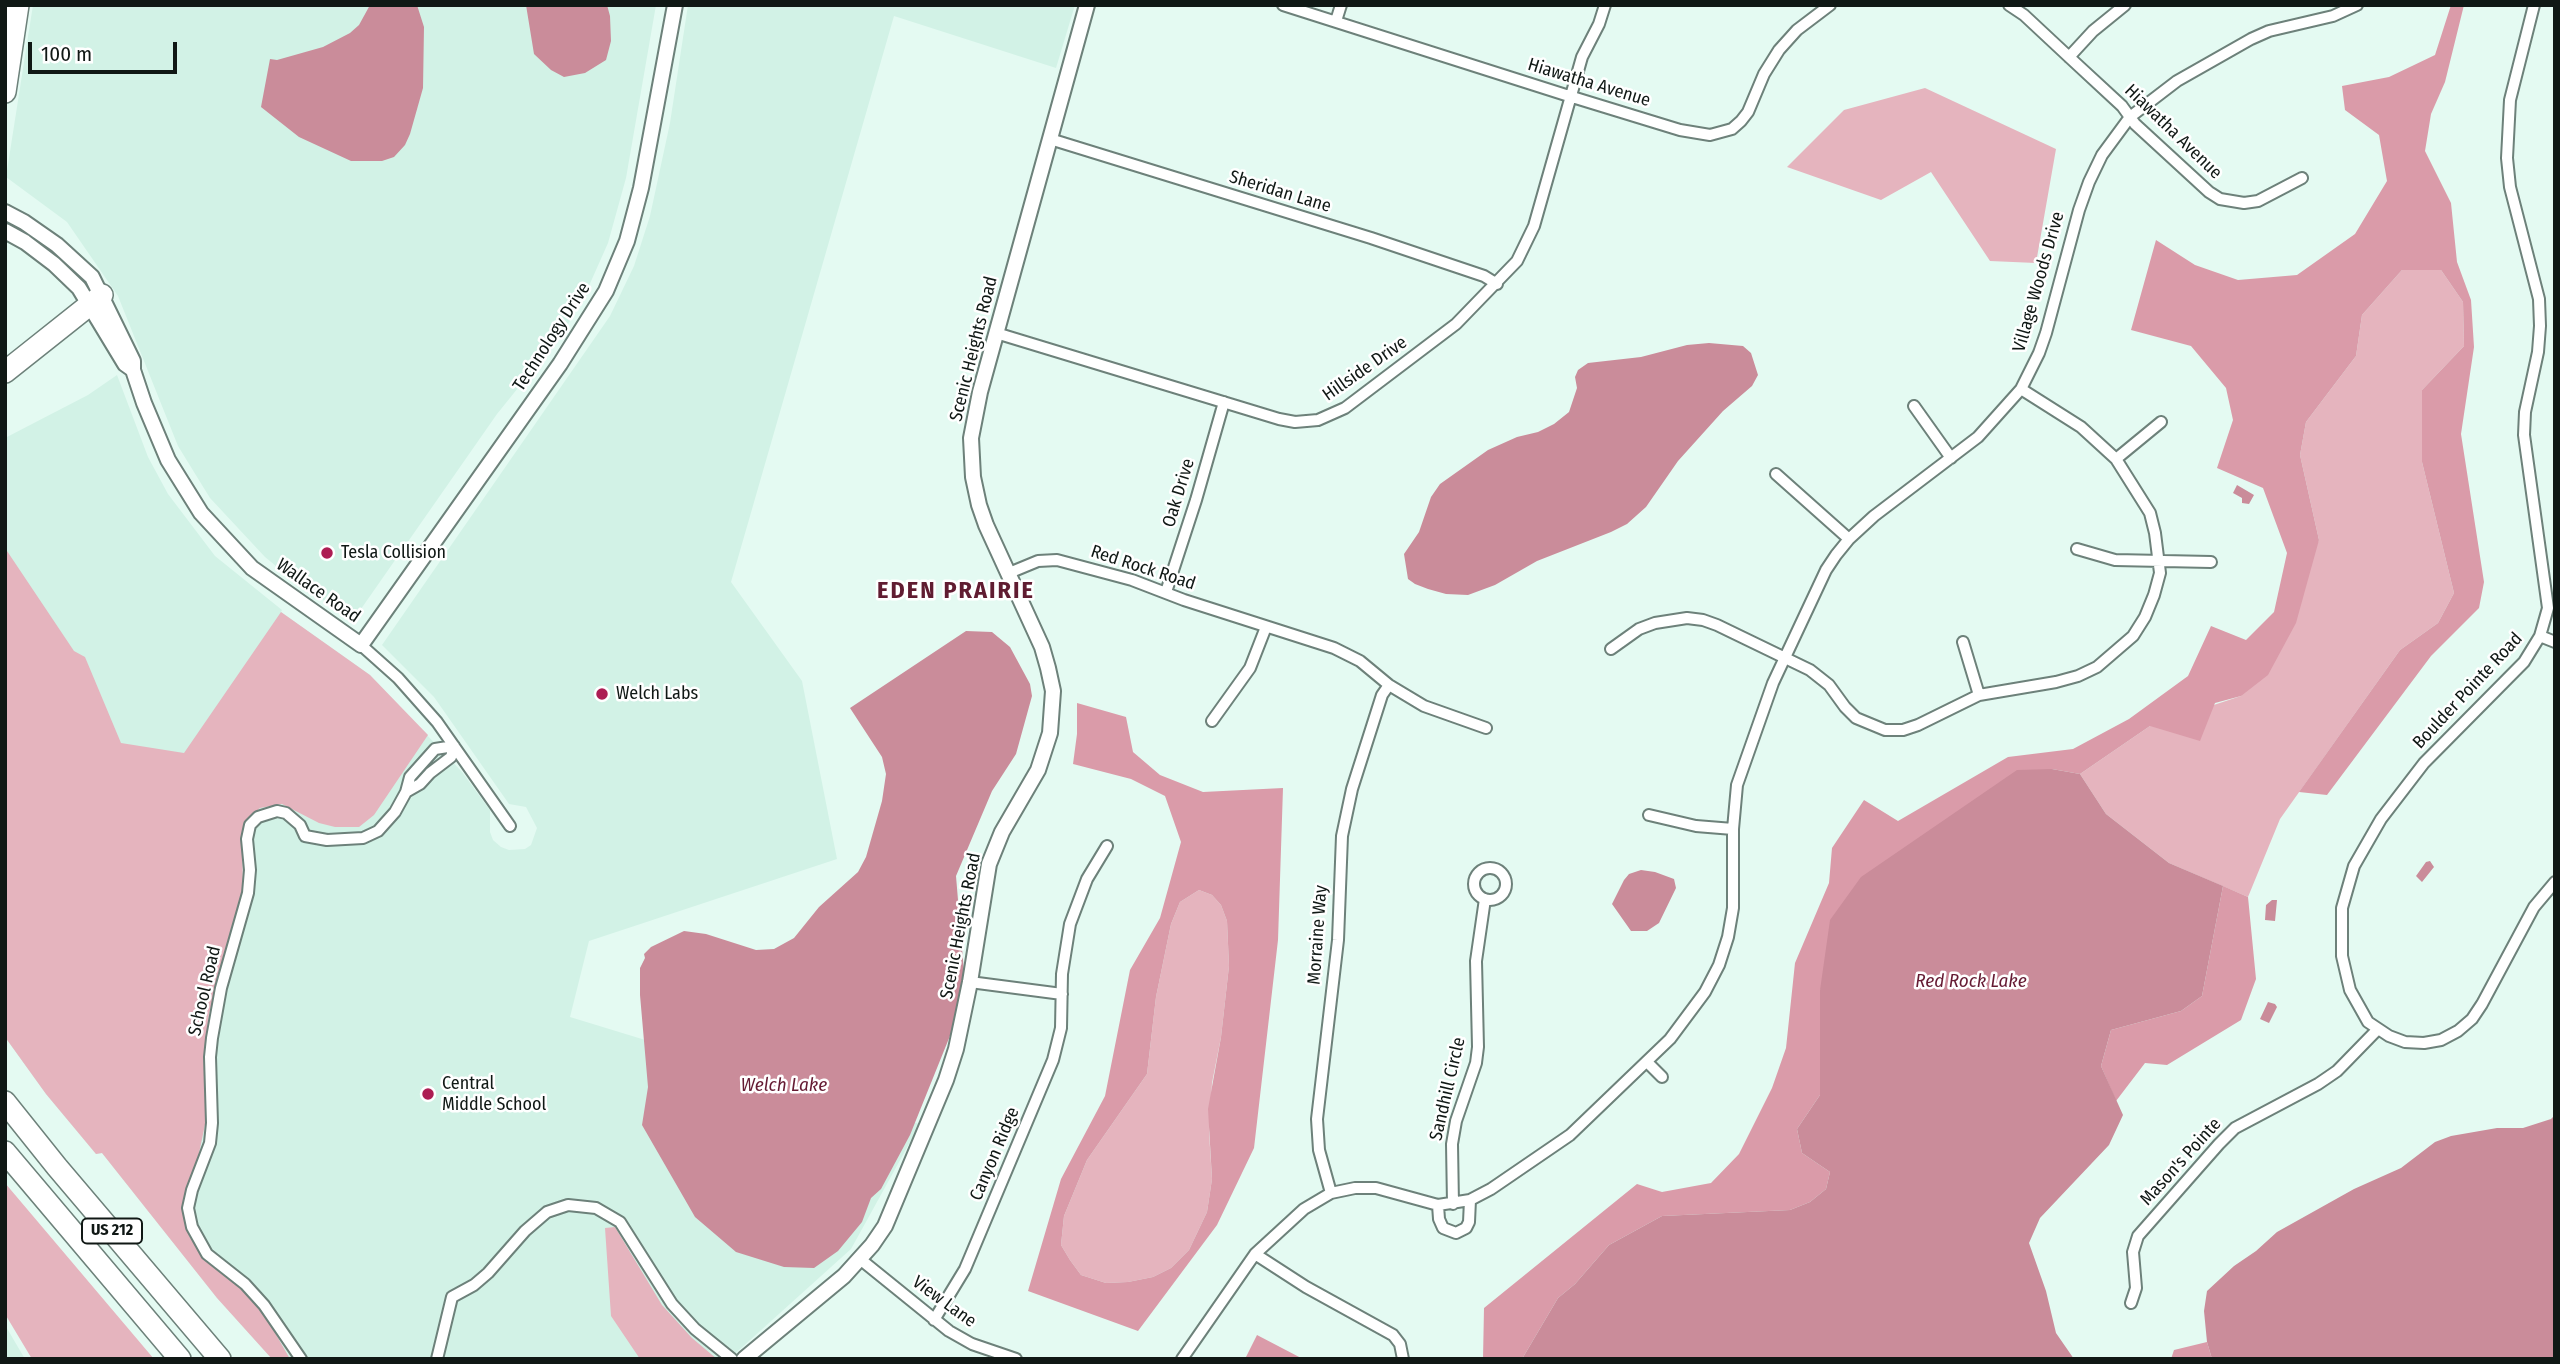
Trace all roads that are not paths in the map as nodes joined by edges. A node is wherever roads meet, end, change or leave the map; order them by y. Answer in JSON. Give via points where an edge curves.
{"nodes":[{"id":1,"x":18,"y":5,"type":"edge"},
{"id":2,"x":675,"y":5,"type":"edge"},
{"id":3,"x":1087,"y":5,"type":"edge"},
{"id":4,"x":1283,"y":5,"type":"edge"},
{"id":5,"x":1341,"y":5,"type":"edge"},
{"id":6,"x":1605,"y":5,"type":"edge"},
{"id":7,"x":1830,"y":5,"type":"edge"},
{"id":8,"x":2009,"y":5,"type":"edge"},
{"id":9,"x":2124,"y":5,"type":"edge"},
{"id":10,"x":2357,"y":5,"type":"edge"},
{"id":11,"x":2534,"y":5,"type":"edge"},
{"id":12,"x":1336,"y":21,"type":"junction"},
{"id":13,"x":2069,"y":57,"type":"junction"},
{"id":14,"x":5,"y":92,"type":"edge"},
{"id":15,"x":1569,"y":96,"type":"junction"},
{"id":16,"x":2130,"y":117,"type":"junction"},
{"id":17,"x":1050,"y":139,"type":"junction"},
{"id":18,"x":2302,"y":178,"type":"dead end"},
{"id":19,"x":5,"y":212,"type":"edge"},
{"id":20,"x":5,"y":231,"type":"edge"},
{"id":21,"x":1497,"y":284,"type":"junction"},
{"id":22,"x":95,"y":301,"type":"junction"},
{"id":23,"x":996,"y":333,"type":"junction"},
{"id":24,"x":5,"y":372,"type":"edge"},
{"id":25,"x":2021,"y":389,"type":"junction"},
{"id":26,"x":1224,"y":402,"type":"junction"},
{"id":27,"x":1914,"y":406,"type":"dead end"},
{"id":28,"x":2161,"y":422,"type":"dead end"},
{"id":29,"x":1951,"y":458,"type":"junction"},
{"id":30,"x":2116,"y":459,"type":"junction"},
{"id":31,"x":1776,"y":474,"type":"dead end"},
{"id":32,"x":1849,"y":539,"type":"junction"},
{"id":33,"x":2077,"y":549,"type":"dead end"},
{"id":34,"x":2159,"y":562,"type":"junction"},
{"id":35,"x":2211,"y":562,"type":"dead end"},
{"id":36,"x":1009,"y":573,"type":"junction"},
{"id":37,"x":1166,"y":592,"type":"junction"},
{"id":38,"x":1266,"y":627,"type":"junction"},
{"id":39,"x":2540,"y":636,"type":"junction"},
{"id":40,"x":1963,"y":642,"type":"dead end"},
{"id":41,"x":2555,"y":642,"type":"edge"},
{"id":42,"x":361,"y":645,"type":"junction"},
{"id":43,"x":1611,"y":649,"type":"dead end"},
{"id":44,"x":1784,"y":658,"type":"junction"},
{"id":45,"x":1389,"y":685,"type":"junction"},
{"id":46,"x":1979,"y":695,"type":"junction"},
{"id":47,"x":1212,"y":721,"type":"dead end"},
{"id":48,"x":1486,"y":728,"type":"dead end"},
{"id":49,"x":454,"y":746,"type":"junction"},
{"id":50,"x":1649,"y":814,"type":"dead end"},
{"id":51,"x":510,"y":825,"type":"dead end"},
{"id":52,"x":1733,"y":829,"type":"junction"},
{"id":53,"x":1107,"y":846,"type":"dead end"},
{"id":54,"x":2555,"y":882,"type":"edge"},
{"id":55,"x":1485,"y":899,"type":"dead end"},
{"id":56,"x":970,"y":982,"type":"junction"},
{"id":57,"x":1062,"y":994,"type":"junction"},
{"id":58,"x":2377,"y":1030,"type":"junction"},
{"id":59,"x":1647,"y":1062,"type":"junction"},
{"id":60,"x":1662,"y":1077,"type":"dead end"},
{"id":61,"x":5,"y":1102,"type":"edge"},
{"id":62,"x":5,"y":1152,"type":"edge"},
{"id":63,"x":1331,"y":1193,"type":"junction"},
{"id":64,"x":1470,"y":1200,"type":"junction"},
{"id":65,"x":1453,"y":1204,"type":"junction"},
{"id":66,"x":1438,"y":1205,"type":"junction"},
{"id":67,"x":1255,"y":1254,"type":"junction"},
{"id":68,"x":860,"y":1259,"type":"junction"},
{"id":69,"x":2131,"y":1303,"type":"dead end"},
{"id":70,"x":934,"y":1320,"type":"junction"},
{"id":71,"x":180,"y":1359,"type":"edge"},
{"id":72,"x":220,"y":1359,"type":"edge"},
{"id":73,"x":300,"y":1359,"type":"edge"},
{"id":74,"x":436,"y":1359,"type":"edge"},
{"id":75,"x":732,"y":1359,"type":"edge"},
{"id":76,"x":744,"y":1359,"type":"edge"},
{"id":77,"x":1016,"y":1359,"type":"edge"},
{"id":78,"x":1182,"y":1359,"type":"edge"},
{"id":79,"x":1403,"y":1359,"type":"edge"}],
"edges":[{"from":1,"to":14,"type":"highway"},
{"from":2,"to":42,"type":"street","name":"Technology Drive","via":[[641,188],[627,241],[606,291],[560,364]]},
{"from":3,"to":17,"type":"street","name":"Scenic Heights Road"},
{"from":4,"to":12,"type":"street","name":"Hiawatha Avenue"},
{"from":5,"to":12,"type":"street"},
{"from":6,"to":15,"type":"street","name":"Hillside Drive"},
{"from":7,"to":15,"type":"street","name":"Hiawatha Avenue","via":[[1779,50],[1748,112],[1721,132],[1710,135],[1680,130]]},
{"from":8,"to":13,"type":"street","name":"Hiawatha Avenue"},
{"from":9,"to":13,"type":"street"},
{"from":10,"to":16,"type":"street","name":"Village Woods Drive","via":[[2250,38],[2177,81]]},
{"from":11,"to":39,"type":"street","name":"Boulder Pointe Road","via":[[2510,100],[2507,158],[2539,299],[2538,352],[2524,435],[2547,588],[2548,608]]},
{"from":12,"to":15,"type":"street","name":"Hiawatha Avenue"},
{"from":13,"to":16,"type":"street","name":"Hiawatha Avenue"},
{"from":15,"to":21,"type":"street","name":"Hillside Drive","via":[[1526,246]]},
{"from":16,"to":18,"type":"street","name":"Hiawatha Avenue","via":[[2220,199],[2244,204],[2258,201]]},
{"from":16,"to":25,"type":"street","name":"Village Woods Drive","via":[[2089,182],[2046,333]]},
{"from":17,"to":21,"type":"street","name":"Sheridan Lane","via":[[1371,238]]},
{"from":17,"to":23,"type":"street","name":"Scenic Heights Road"},
{"from":19,"to":22,"type":"street","name":"Wallace Road","via":[[66,253],[92,277]]},
{"from":20,"to":22,"type":"street","name":"Wallace Road","via":[[26,242]]},
{"from":21,"to":26,"type":"street","name":"Hillside Drive","via":[[1456,324],[1330,416],[1295,422]]},
{"from":22,"to":24,"type":"highway"},
{"from":22,"to":42,"type":"street","name":"Wallace Road","via":[[125,364],[133,370],[168,460],[201,513],[253,568]]},
{"from":23,"to":26,"type":"street","name":"Hillside Drive"},
{"from":23,"to":36,"type":"street","name":"Scenic Heights Road","via":[[974,418],[972,461],[983,515]]},
{"from":25,"to":29,"type":"street","name":"Village Woods Drive","via":[[1994,421]]},
{"from":25,"to":30,"type":"street","via":[[2081,428]]},
{"from":26,"to":37,"type":"street","name":"Oak Drive"},
{"from":27,"to":29,"type":"street"},
{"from":28,"to":30,"type":"street"},
{"from":29,"to":32,"type":"street","name":"Village Woods Drive"},
{"from":30,"to":34,"type":"street","via":[[2150,513]]},
{"from":31,"to":32,"type":"street"},
{"from":32,"to":44,"type":"street","name":"Village Woods Drive","via":[[1826,570]]},
{"from":33,"to":34,"type":"street","via":[[2115,560]]},
{"from":34,"to":35,"type":"street"},
{"from":34,"to":46,"type":"street","via":[[2160,573],[2145,617],[2133,636],[2097,667],[2056,682]]},
{"from":36,"to":37,"type":"street","name":"Red Rock Road","via":[[1038,561],[1057,560]]},
{"from":36,"to":56,"type":"street","name":"Scenic Heights Road","via":[[1041,647],[1053,709],[1046,751],[989,864]]},
{"from":37,"to":38,"type":"street","name":"Red Rock Road"},
{"from":38,"to":45,"type":"street","name":"Red Rock Road","via":[[1334,648],[1360,661]]},
{"from":38,"to":47,"type":"street","via":[[1250,668]]},
{"from":39,"to":41,"type":"street"},
{"from":39,"to":58,"type":"street","name":"Boulder Pointe Road","via":[[2524,662],[2401,792],[2354,866],[2342,908],[2342,956],[2357,1006]]},
{"from":40,"to":46,"type":"street"},
{"from":42,"to":49,"type":"street","name":"Wallace Road","via":[[405,685]]},
{"from":43,"to":44,"type":"street","via":[[1639,629],[1687,618],[1717,625]]},
{"from":44,"to":46,"type":"street","via":[[1820,676],[1856,718],[1885,730],[1918,725]]},
{"from":44,"to":52,"type":"street","name":"Village Woods Drive","via":[[1737,785]]},
{"from":45,"to":48,"type":"street","name":"Red Rock Road","via":[[1424,706]]},
{"from":45,"to":63,"type":"street","name":"Morraine Way","via":[[1352,789],[1342,836],[1338,940],[1317,1119],[1319,1150]]},
{"from":49,"to":51,"type":"street","name":"Wallace Road"},
{"from":49,"to":73,"type":"street","name":"School Road","via":[[435,749],[410,777],[395,813],[378,831],[363,838],[305,836],[300,825],[276,811],[250,825],[248,893],[215,1013],[209,1143],[188,1208],[192,1227],[207,1254],[245,1284]]},
{"from":50,"to":52,"type":"street","via":[[1696,826]]},
{"from":52,"to":59,"type":"street","name":"Village Woods Drive","via":[[1733,908],[1719,965],[1688,1017]]},
{"from":53,"to":57,"type":"street","name":"Canyon Ridge","via":[[1087,879],[1070,924]]},
{"from":54,"to":58,"type":"street","via":[[2534,907],[2482,1004],[2458,1031],[2424,1044],[2405,1042]]},
{"from":55,"to":65,"type":"street","name":"Sandhill Circle","via":[[1476,961],[1478,1046],[1452,1144]]},
{"from":56,"to":57,"type":"street"},
{"from":56,"to":68,"type":"street","name":"Scenic Heights Road","via":[[960,1034],[941,1092],[885,1226]]},
{"from":57,"to":70,"type":"street","name":"Canyon Ridge","via":[[1061,1028],[1050,1069],[965,1269]]},
{"from":58,"to":69,"type":"street","name":"Mason's Pointe","via":[[2337,1071],[2235,1128],[2219,1144],[2138,1236]]},
{"from":59,"to":60,"type":"street"},
{"from":59,"to":64,"type":"street","name":"Village Woods Drive","via":[[1570,1135]]},
{"from":61,"to":72,"type":"highway","number":"US 212"},
{"from":62,"to":71,"type":"highway","number":"US 212"},
{"from":63,"to":66,"type":"street","name":"Village Woods Drive","via":[[1376,1188]]},
{"from":63,"to":67,"type":"street","name":"Village Woods Drive","via":[[1304,1209]]},
{"from":64,"to":65,"type":"street","name":"Village Woods Drive"},
{"from":64,"to":66,"type":"street","via":[[1469,1222],[1456,1233],[1443,1228]]},
{"from":65,"to":66,"type":"street","name":"Village Woods Drive"},
{"from":67,"to":78,"type":"street","name":"Village Woods Drive"},
{"from":67,"to":79,"type":"street","via":[[1394,1335]]},
{"from":68,"to":70,"type":"street","name":"View Lane"},
{"from":68,"to":76,"type":"street","name":"Scenic Heights Road"},
{"from":70,"to":77,"type":"street","name":"View Lane","via":[[972,1344]]},
{"from":74,"to":75,"type":"street","via":[[452,1297],[488,1273],[547,1212],[568,1205],[596,1208],[620,1222],[672,1304]]}]}
